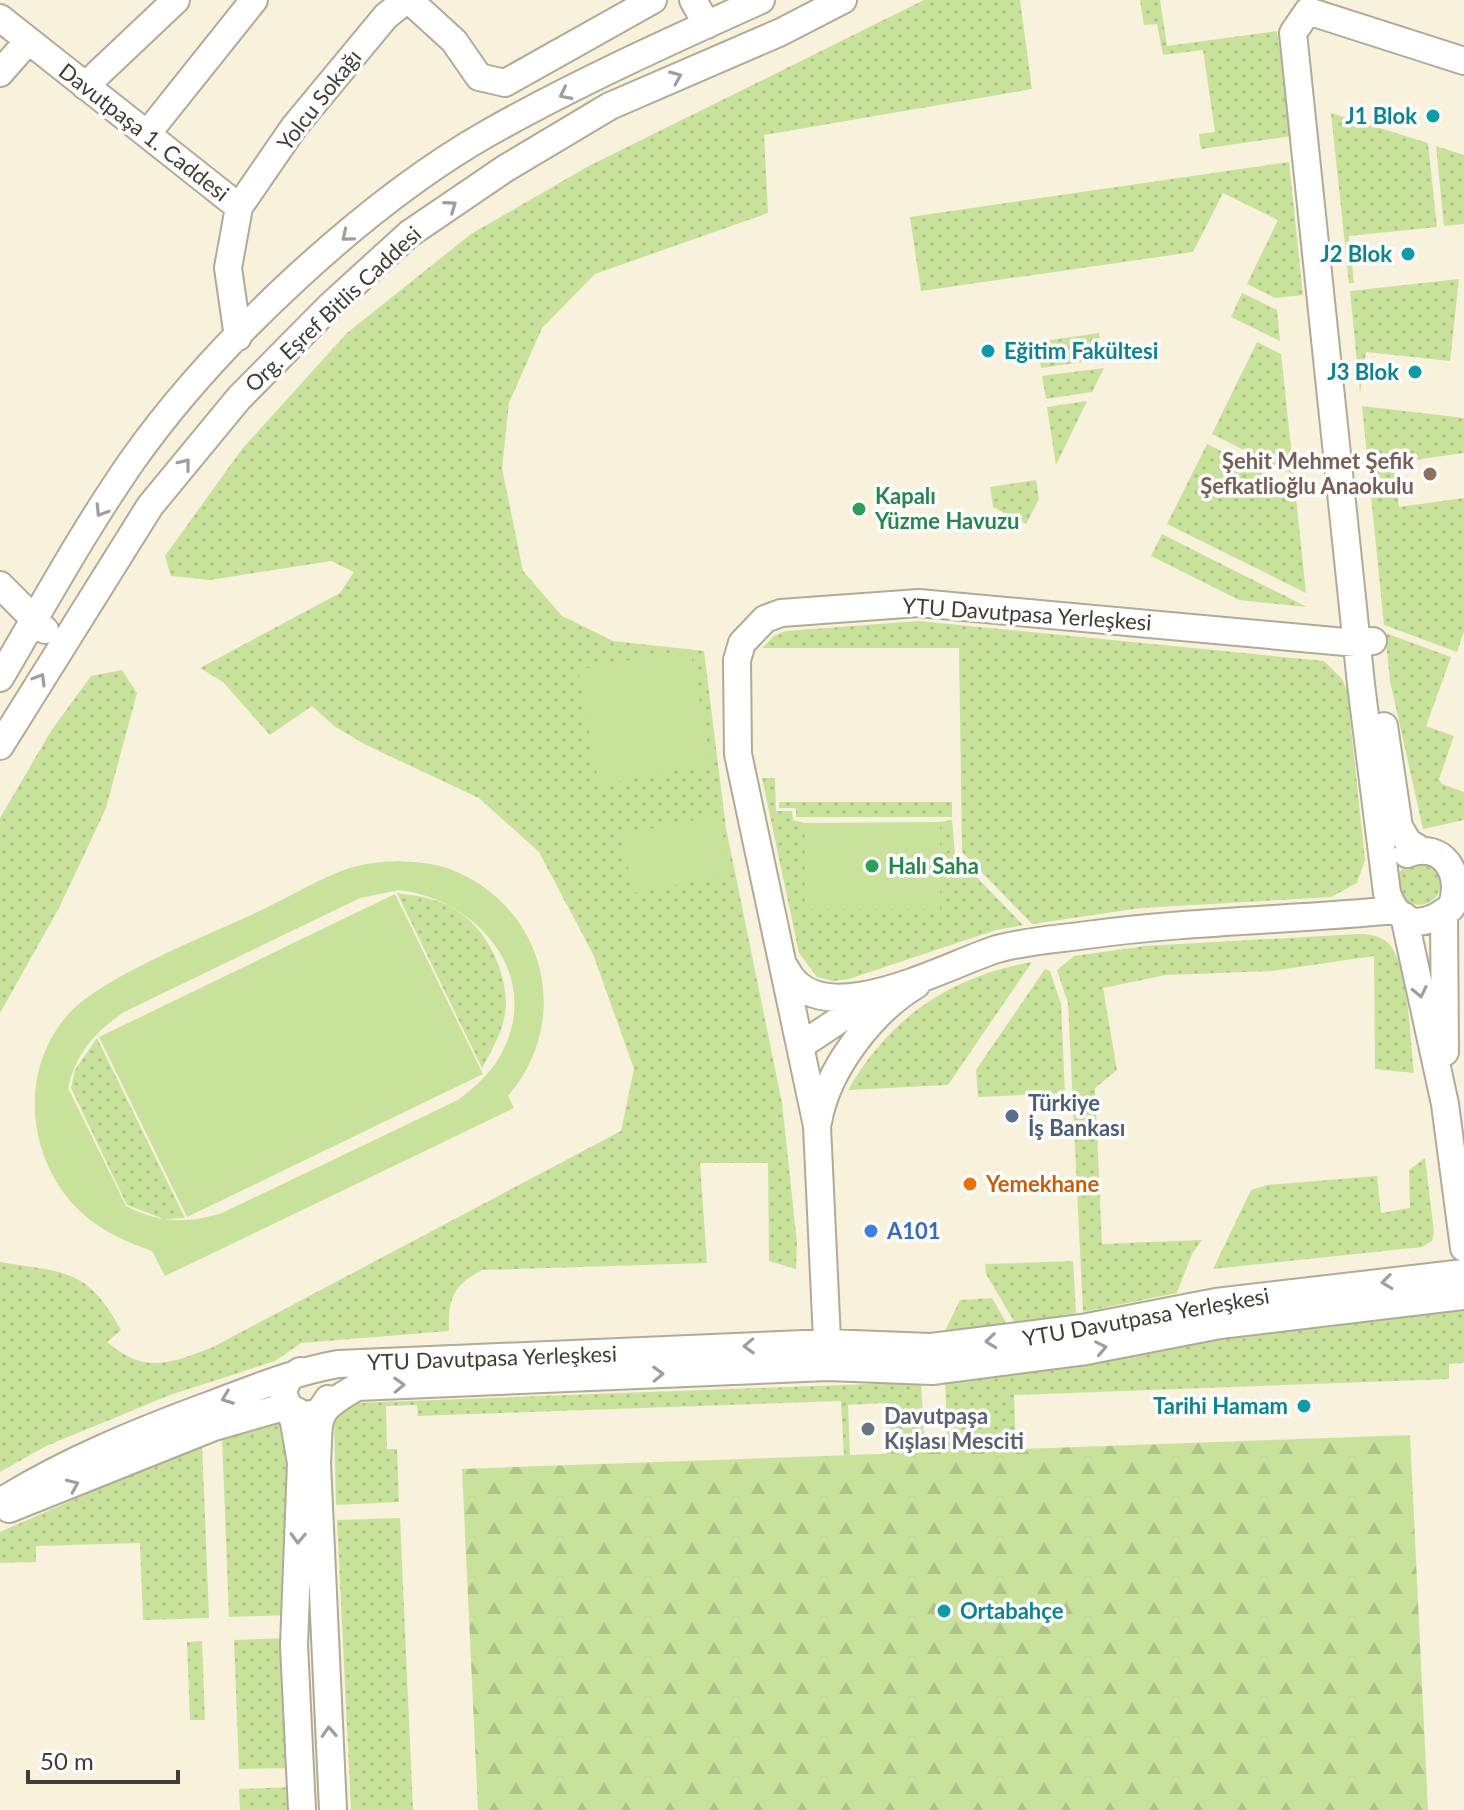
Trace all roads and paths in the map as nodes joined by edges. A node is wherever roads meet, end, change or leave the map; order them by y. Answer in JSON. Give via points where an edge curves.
{"nodes":[{"id":1,"x":176,"y":0,"type":"edge"},
{"id":2,"x":254,"y":0,"type":"edge"},
{"id":3,"x":407,"y":0,"type":"edge"},
{"id":4,"x":653,"y":0,"type":"edge"},
{"id":5,"x":693,"y":0,"type":"edge"},
{"id":6,"x":761,"y":0,"type":"edge"},
{"id":7,"x":843,"y":0,"type":"edge"},
{"id":8,"x":1308,"y":11,"type":"junction"},
{"id":9,"x":0,"y":18,"type":"edge"},
{"id":10,"x":707,"y":25,"type":"junction"},
{"id":11,"x":28,"y":41,"type":"junction"},
{"id":12,"x":1464,"y":61,"type":"edge"},
{"id":13,"x":0,"y":73,"type":"edge"},
{"id":14,"x":85,"y":86,"type":"junction"},
{"id":15,"x":147,"y":134,"type":"junction"},
{"id":16,"x":239,"y":207,"type":"junction"},
{"id":17,"x":228,"y":268,"type":"junction"},
{"id":18,"x":269,"y":307,"type":"junction"},
{"id":19,"x":238,"y":337,"type":"junction"},
{"id":20,"x":0,"y":585,"type":"edge"},
{"id":21,"x":33,"y":622,"type":"junction"},
{"id":22,"x":1365,"y":642,"type":"junction"},
{"id":23,"x":63,"y":643,"type":"junction"},
{"id":24,"x":0,"y":678,"type":"edge"},
{"id":25,"x":0,"y":746,"type":"edge"},
{"id":26,"x":1464,"y":842,"type":"edge"},
{"id":27,"x":1426,"y":850,"type":"junction"},
{"id":28,"x":1393,"y":900,"type":"junction"},
{"id":29,"x":1453,"y":905,"type":"edge"},
{"id":30,"x":969,"y":958,"type":"junction"},
{"id":31,"x":781,"y":959,"type":"junction"},
{"id":32,"x":886,"y":989,"type":"junction"},
{"id":33,"x":800,"y":1046,"type":"junction"},
{"id":34,"x":1445,"y":1104,"type":"junction"},
{"id":35,"x":817,"y":1126,"type":"junction"},
{"id":36,"x":1464,"y":1248,"type":"edge"},
{"id":37,"x":1464,"y":1273,"type":"edge"},
{"id":38,"x":1464,"y":1296,"type":"edge"},
{"id":39,"x":828,"y":1355,"type":"junction"},
{"id":40,"x":300,"y":1371,"type":"junction"},
{"id":41,"x":325,"y":1405,"type":"junction"},
{"id":42,"x":287,"y":1406,"type":"junction"},
{"id":43,"x":0,"y":1502,"type":"edge"},
{"id":44,"x":0,"y":1512,"type":"edge"},
{"id":45,"x":302,"y":1810,"type":"edge"},
{"id":46,"x":333,"y":1810,"type":"edge"}],
"edges":[{"from":1,"to":14,"type":"street"},
{"from":2,"to":15,"type":"street"},
{"from":3,"to":4,"type":"street","via":[[454,41],[479,77],[505,83]]},
{"from":3,"to":16,"type":"street","name":"Yolcu Sokağı","via":[[386,16],[294,127]]},
{"from":5,"to":10,"type":"street"},
{"from":6,"to":10,"type":"street","name":"Org. Eşref Bitlis Caddesi"},
{"from":23,"to":7,"type":"street","name":"Org. Eşref Bitlis Caddesi","one_way":true,"via":[[150,506],[239,398],[409,234],[610,106]]},
{"from":8,"to":12,"type":"street"},
{"from":8,"to":22,"type":"street"},
{"from":8,"to":22,"type":"street","via":[[1293,33]]},
{"from":9,"to":11,"type":"street","name":"Davutpaşa 1. Caddesi"},
{"from":10,"to":18,"type":"street","name":"Org. Eşref Bitlis Caddesi","one_way":true,"via":[[488,133],[400,192]]},
{"from":11,"to":13,"type":"street"},
{"from":11,"to":14,"type":"street","name":"Davutpaşa 1. Caddesi"},
{"from":14,"to":15,"type":"street","name":"Davutpaşa 1. Caddesi"},
{"from":15,"to":16,"type":"street","name":"Davutpaşa 1. Caddesi"},
{"from":16,"to":17,"type":"street","name":"Davutpaşa 1. Caddesi"},
{"from":17,"to":18,"type":"street"},
{"from":17,"to":19,"type":"street","name":"Davutpaşa 1. Caddesi"},
{"from":18,"to":19,"type":"street","name":"Org. Eşref Bitlis Caddesi"},
{"from":19,"to":21,"type":"street","name":"Org. Eşref Bitlis Caddesi","one_way":true,"via":[[132,461]]},
{"from":20,"to":21,"type":"street"},
{"from":21,"to":23,"type":"street"},
{"from":21,"to":24,"type":"street","name":"Org. Eşref Bitlis Caddesi"},
{"from":22,"to":27,"type":"street","via":[[1399,827],[1408,842]]},
{"from":22,"to":28,"type":"street"},
{"from":22,"to":31,"type":"street","name":"YTU Davutpasa Yerleşkesi","via":[[919,603],[781,613],[765,619],[742,643],[737,660],[738,754]]},
{"from":25,"to":23,"type":"street","name":"Org. Eşref Bitlis Caddesi","one_way":true},
{"from":26,"to":27,"type":"street"},
{"from":27,"to":28,"type":"street","via":[[1398,859]]},
{"from":27,"to":29,"type":"street","via":[[1443,856],[1457,874]]},
{"from":28,"to":29,"type":"street","name":"YTU Davutpasa Yerleşkesi","via":[[1424,922]]},
{"from":28,"to":30,"type":"street","name":"YTU Davutpasa Yerleşkesi","via":[[1324,917],[1143,927]]},
{"from":28,"to":34,"type":"street","one_way":true},
{"from":29,"to":34,"type":"street"},
{"from":30,"to":32,"type":"street","name":"YTU Davutpasa Yerleşkesi"},
{"from":30,"to":35,"type":"street","name":"YTU Davutpasa Yerleşkesi","via":[[909,989],[880,1015],[832,1080]]},
{"from":31,"to":32,"type":"street","name":"YTU Davutpasa Yerleşkesi","via":[[808,994],[831,1000]]},
{"from":31,"to":33,"type":"street","name":"YTU Davutpasa Yerleşkesi"},
{"from":32,"to":33,"type":"street","name":"YTU Davutpasa Yerleşkesi"},
{"from":33,"to":35,"type":"street","name":"YTU Davutpasa Yerleşkesi"},
{"from":34,"to":36,"type":"street"},
{"from":35,"to":39,"type":"street","name":"YTU Davutpasa Yerleşkesi"},
{"from":37,"to":39,"type":"street","name":"YTU Davutpasa Yerleşkesi","one_way":true,"via":[[1216,1302],[1009,1340]]},
{"from":39,"to":38,"type":"street","name":"YTU Davutpasa Yerleşkesi","one_way":true,"via":[[932,1371],[1012,1363],[1220,1325]]},
{"from":39,"to":40,"type":"street","name":"YTU Davutpasa Yerleşkesi","one_way":true,"via":[[338,1364]]},
{"from":41,"to":39,"type":"street","name":"YTU Davutpasa Yerleşkesi","one_way":true,"via":[[357,1387]]},
{"from":40,"to":41,"type":"street","via":[[315,1373],[326,1383]]},
{"from":40,"to":42,"type":"street","via":[[284,1385]]},
{"from":40,"to":43,"type":"street","name":"YTU Davutpasa Yerleşkesi","one_way":true,"via":[[51,1470]]},
{"from":41,"to":42,"type":"street","name":"YTU Davutpasa Yerleşkesi","via":[[306,1416]]},
{"from":46,"to":41,"type":"street","one_way":true,"via":[[317,1463],[319,1418]]},
{"from":44,"to":42,"type":"street","name":"YTU Davutpasa Yerleşkesi","one_way":true,"via":[[214,1427]]},
{"from":42,"to":45,"type":"street","one_way":true,"via":[[301,1463],[294,1645]]}]}
